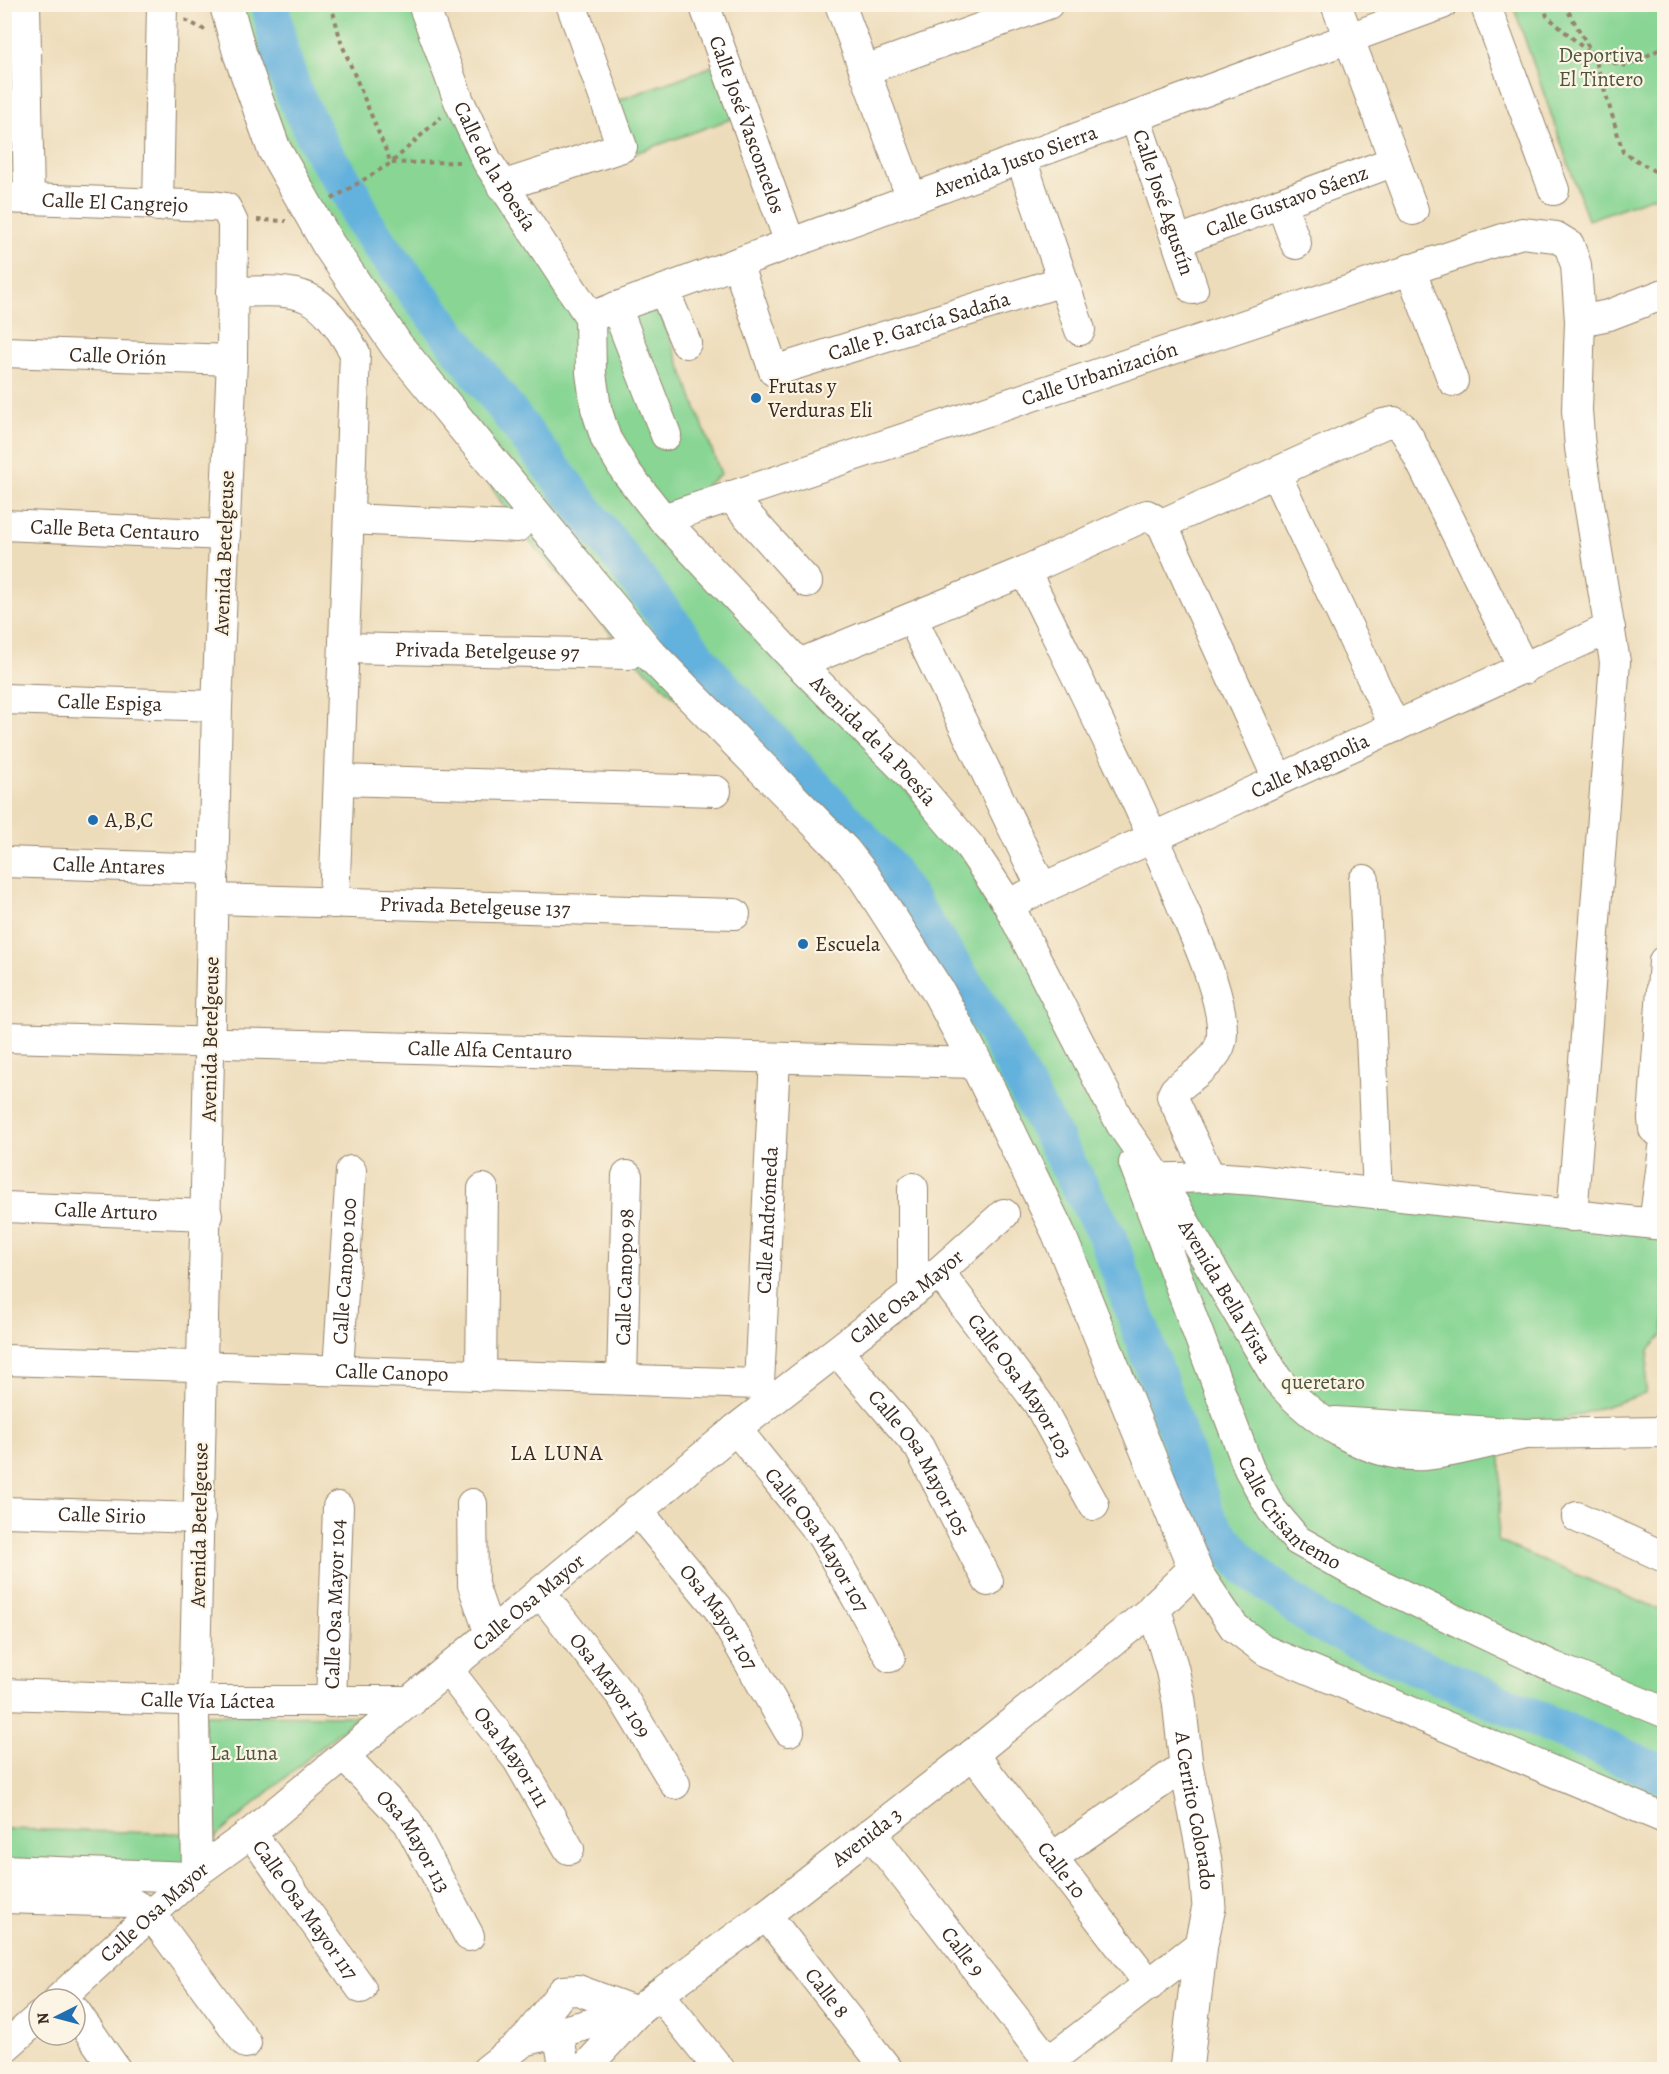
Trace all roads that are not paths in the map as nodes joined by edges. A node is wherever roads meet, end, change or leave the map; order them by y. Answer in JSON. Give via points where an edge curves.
{"nodes":[{"id":1,"x":26,"y":4,"type":"edge"},
{"id":2,"x":162,"y":4,"type":"edge"},
{"id":3,"x":226,"y":4,"type":"edge"},
{"id":4,"x":423,"y":4,"type":"edge"},
{"id":5,"x":571,"y":4,"type":"edge"},
{"id":6,"x":704,"y":4,"type":"edge"},
{"id":7,"x":840,"y":4,"type":"edge"},
{"id":8,"x":1048,"y":4,"type":"edge"},
{"id":9,"x":1336,"y":4,"type":"edge"},
{"id":10,"x":1442,"y":4,"type":"edge"},
{"id":11,"x":1485,"y":4,"type":"edge"},
{"id":12,"x":1349,"y":38,"type":"junction"},
{"id":13,"x":865,"y":70,"type":"junction"},
{"id":14,"x":1135,"y":117,"type":"junction"},
{"id":15,"x":1021,"y":159,"type":"junction"},
{"id":16,"x":1395,"y":161,"type":"junction"},
{"id":17,"x":495,"y":174,"type":"junction"},
{"id":18,"x":1554,"y":190,"type":"dead end"},
{"id":19,"x":17,"y":198,"type":"edge"},
{"id":20,"x":912,"y":199,"type":"junction"},
{"id":21,"x":1281,"y":203,"type":"junction"},
{"id":22,"x":158,"y":206,"type":"junction"},
{"id":23,"x":1413,"y":210,"type":"dead end"},
{"id":24,"x":229,"y":216,"type":"joint"},
{"id":25,"x":1178,"y":241,"type":"junction"},
{"id":26,"x":790,"y":243,"type":"junction"},
{"id":27,"x":1296,"y":244,"type":"dead end"},
{"id":28,"x":737,"y":263,"type":"junction"},
{"id":29,"x":1410,"y":269,"type":"junction"},
{"id":30,"x":1063,"y":280,"type":"junction"},
{"id":31,"x":1193,"y":289,"type":"dead end"},
{"id":32,"x":664,"y":290,"type":"junction"},
{"id":33,"x":232,"y":292,"type":"junction"},
{"id":34,"x":1665,"y":294,"type":"edge"},
{"id":35,"x":603,"y":312,"type":"junction"},
{"id":36,"x":1580,"y":321,"type":"junction"},
{"id":37,"x":1080,"y":330,"type":"dead end"},
{"id":38,"x":686,"y":343,"type":"dead end"},
{"id":39,"x":4,"y":352,"type":"edge"},
{"id":40,"x":232,"y":360,"type":"junction"},
{"id":41,"x":1453,"y":381,"type":"dead end"},
{"id":42,"x":666,"y":435,"type":"dead end"},
{"id":43,"x":1276,"y":475,"type":"junction"},
{"id":44,"x":730,"y":496,"type":"junction"},
{"id":45,"x":350,"y":519,"type":"junction"},
{"id":46,"x":663,"y":519,"type":"junction"},
{"id":47,"x":1162,"y":524,"type":"junction"},
{"id":48,"x":4,"y":525,"type":"edge"},
{"id":49,"x":517,"y":527,"type":"dead end"},
{"id":50,"x":225,"y":535,"type":"junction"},
{"id":51,"x":1025,"y":570,"type":"junction"},
{"id":52,"x":807,"y":582,"type":"dead end"},
{"id":53,"x":912,"y":618,"type":"junction"},
{"id":54,"x":1610,"y":628,"type":"junction"},
{"id":55,"x":345,"y":648,"type":"junction"},
{"id":56,"x":629,"y":654,"type":"dead end"},
{"id":57,"x":799,"y":664,"type":"junction"},
{"id":58,"x":1524,"y":669,"type":"junction"},
{"id":59,"x":4,"y":699,"type":"edge"},
{"id":60,"x":217,"y":706,"type":"junction"},
{"id":61,"x":1395,"y":727,"type":"junction"},
{"id":62,"x":1278,"y":779,"type":"junction"},
{"id":63,"x":340,"y":780,"type":"junction"},
{"id":64,"x":716,"y":790,"type":"dead end"},
{"id":65,"x":1154,"y":836,"type":"junction"},
{"id":66,"x":4,"y":862,"type":"edge"},
{"id":67,"x":214,"y":869,"type":"junction"},
{"id":68,"x":1364,"y":880,"type":"dead end"},
{"id":69,"x":1042,"y":888,"type":"junction"},
{"id":70,"x":214,"y":899,"type":"junction"},
{"id":71,"x":334,"y":903,"type":"junction"},
{"id":72,"x":1008,"y":904,"type":"junction"},
{"id":73,"x":735,"y":914,"type":"dead end"},
{"id":74,"x":1665,"y":961,"type":"edge"},
{"id":75,"x":4,"y":1036,"type":"edge"},
{"id":76,"x":209,"y":1042,"type":"junction"},
{"id":77,"x":775,"y":1058,"type":"junction"},
{"id":78,"x":976,"y":1063,"type":"junction"},
{"id":79,"x":1665,"y":1135,"type":"edge"},
{"id":80,"x":1665,"y":1148,"type":"edge"},
{"id":81,"x":351,"y":1171,"type":"dead end"},
{"id":82,"x":627,"y":1176,"type":"dead end"},
{"id":83,"x":1210,"y":1177,"type":"junction"},
{"id":84,"x":1149,"y":1179,"type":"junction"},
{"id":85,"x":913,"y":1188,"type":"dead end"},
{"id":86,"x":483,"y":1190,"type":"dead end"},
{"id":87,"x":1378,"y":1194,"type":"junction"},
{"id":88,"x":4,"y":1207,"type":"edge"},
{"id":89,"x":1004,"y":1214,"type":"dead end"},
{"id":90,"x":207,"y":1215,"type":"junction"},
{"id":91,"x":1572,"y":1216,"type":"junction"},
{"id":92,"x":1659,"y":1225,"type":"edge"},
{"id":93,"x":939,"y":1272,"type":"junction"},
{"id":94,"x":913,"y":1292,"type":"junction"},
{"id":95,"x":838,"y":1352,"type":"junction"},
{"id":96,"x":4,"y":1360,"type":"edge"},
{"id":97,"x":202,"y":1366,"type":"junction"},
{"id":98,"x":338,"y":1370,"type":"junction"},
{"id":99,"x":481,"y":1376,"type":"junction"},
{"id":100,"x":622,"y":1379,"type":"junction"},
{"id":101,"x":765,"y":1393,"type":"junction"},
{"id":102,"x":736,"y":1429,"type":"junction"},
{"id":103,"x":1665,"y":1432,"type":"edge"},
{"id":104,"x":472,"y":1504,"type":"dead end"},
{"id":105,"x":1094,"y":1505,"type":"dead end"},
{"id":106,"x":338,"y":1507,"type":"dead end"},
{"id":107,"x":637,"y":1510,"type":"junction"},
{"id":108,"x":4,"y":1512,"type":"edge"},
{"id":109,"x":1576,"y":1517,"type":"dead end"},
{"id":110,"x":200,"y":1518,"type":"junction"},
{"id":111,"x":1665,"y":1557,"type":"edge"},
{"id":112,"x":1195,"y":1569,"type":"junction"},
{"id":113,"x":988,"y":1581,"type":"dead end"},
{"id":114,"x":540,"y":1592,"type":"junction"},
{"id":115,"x":1154,"y":1608,"type":"junction"},
{"id":116,"x":490,"y":1634,"type":"junction"},
{"id":117,"x":890,"y":1657,"type":"dead end"},
{"id":118,"x":448,"y":1670,"type":"junction"},
{"id":119,"x":4,"y":1694,"type":"edge"},
{"id":120,"x":195,"y":1701,"type":"junction"},
{"id":121,"x":412,"y":1701,"type":"junction"},
{"id":122,"x":331,"y":1702,"type":"junction"},
{"id":123,"x":1665,"y":1712,"type":"edge"},
{"id":124,"x":789,"y":1731,"type":"dead end"},
{"id":125,"x":973,"y":1754,"type":"junction"},
{"id":126,"x":344,"y":1756,"type":"junction"},
{"id":127,"x":1186,"y":1765,"type":"junction"},
{"id":128,"x":675,"y":1784,"type":"dead end"},
{"id":129,"x":1665,"y":1818,"type":"edge"},
{"id":130,"x":251,"y":1833,"type":"junction"},
{"id":131,"x":871,"y":1833,"type":"junction"},
{"id":132,"x":569,"y":1849,"type":"dead end"},
{"id":133,"x":1053,"y":1857,"type":"junction"},
{"id":134,"x":4,"y":1870,"type":"edge"},
{"id":135,"x":194,"y":1875,"type":"junction"},
{"id":136,"x":4,"y":1898,"type":"edge"},
{"id":137,"x":150,"y":1914,"type":"junction"},
{"id":138,"x":766,"y":1915,"type":"junction"},
{"id":139,"x":469,"y":1936,"type":"dead end"},
{"id":140,"x":1201,"y":1944,"type":"junction"},
{"id":141,"x":1150,"y":1985,"type":"junction"},
{"id":142,"x":80,"y":1987,"type":"edge"},
{"id":143,"x":361,"y":1988,"type":"dead end"},
{"id":144,"x":648,"y":2003,"type":"junction"},
{"id":145,"x":87,"y":2030,"type":"edge"},
{"id":146,"x":558,"y":2032,"type":"junction"},
{"id":147,"x":524,"y":2041,"type":"junction"},
{"id":148,"x":246,"y":2043,"type":"dead end"},
{"id":149,"x":1052,"y":2066,"type":"edge"},
{"id":150,"x":116,"y":2070,"type":"edge"},
{"id":151,"x":487,"y":2070,"type":"edge"},
{"id":152,"x":565,"y":2070,"type":"edge"},
{"id":153,"x":583,"y":2070,"type":"edge"},
{"id":154,"x":720,"y":2070,"type":"edge"},
{"id":155,"x":888,"y":2070,"type":"edge"},
{"id":156,"x":1186,"y":2070,"type":"edge"}],
"edges":[{"from":1,"to":19,"type":"street"},
{"from":2,"to":22,"type":"street"},
{"from":3,"to":78,"type":"main road","via":[[274,149],[317,209],[328,244],[397,346],[649,653],[858,869],[939,993]]},
{"from":4,"to":17,"type":"street","name":"Calle de la Poesía","via":[[459,101]]},
{"from":5,"to":17,"type":"street","via":[[622,147]]},
{"from":6,"to":26,"type":"street","name":"Calle José Vasconcelos"},
{"from":7,"to":13,"type":"street"},
{"from":8,"to":13,"type":"street"},
{"from":9,"to":12,"type":"street"},
{"from":10,"to":12,"type":"street","name":"Avenida Justo Sierra"},
{"from":11,"to":18,"type":"street"},
{"from":12,"to":14,"type":"street","name":"Avenida Justo Sierra"},
{"from":12,"to":16,"type":"street"},
{"from":13,"to":20,"type":"street"},
{"from":14,"to":15,"type":"street","name":"Avenida Justo Sierra"},
{"from":14,"to":25,"type":"street","name":"Calle José Agustín"},
{"from":15,"to":20,"type":"street","name":"Avenida Justo Sierra"},
{"from":15,"to":30,"type":"street"},
{"from":16,"to":21,"type":"street","name":"Calle Gustavo Sáenz"},
{"from":16,"to":23,"type":"street"},
{"from":17,"to":35,"type":"street","name":"Calle de la Poesía"},
{"from":19,"to":22,"type":"street","name":"Calle El Cangrejo"},
{"from":20,"to":26,"type":"street","name":"Avenida Justo Sierra"},
{"from":21,"to":25,"type":"street","name":"Calle Gustavo Sáenz"},
{"from":21,"to":27,"type":"street"},
{"from":22,"to":24,"type":"street","name":"Calle El Cangrejo"},
{"from":24,"to":33,"type":"street","name":"Avenida Betelgeuse"},
{"from":25,"to":31,"type":"street","name":"Calle José Agustín"},
{"from":26,"to":28,"type":"street","name":"Avenida Justo Sierra"},
{"from":28,"to":30,"type":"street","name":"Calle P. García Sadaña","via":[[774,371]]},
{"from":28,"to":32,"type":"street","name":"Avenida Justo Sierra"},
{"from":29,"to":36,"type":"street","name":"Calle Urbanización","via":[[1522,233],[1556,237],[1569,245],[1576,265]]},
{"from":29,"to":41,"type":"street"},
{"from":29,"to":44,"type":"street","name":"Calle Urbanización"},
{"from":30,"to":37,"type":"street"},
{"from":32,"to":35,"type":"street","name":"Avenida Justo Sierra"},
{"from":32,"to":38,"type":"street"},
{"from":33,"to":40,"type":"street","name":"Avenida Betelgeuse"},
{"from":33,"to":45,"type":"street","via":[[289,291],[309,297],[341,329],[355,353]]},
{"from":34,"to":36,"type":"street","via":[[1609,315]]},
{"from":35,"to":42,"type":"street","name":"Calle de la Poesía"},
{"from":35,"to":46,"type":"street","name":"Avenida de la Poesía","via":[[591,374],[596,408],[606,439]]},
{"from":36,"to":54,"type":"street","via":[[1580,448]]},
{"from":39,"to":40,"type":"street","name":"Calle Orión"},
{"from":40,"to":50,"type":"street","name":"Avenida Betelgeuse"},
{"from":43,"to":47,"type":"street"},
{"from":43,"to":58,"type":"street","via":[[1383,424],[1394,422],[1402,427]]},
{"from":43,"to":61,"type":"street"},
{"from":44,"to":46,"type":"street","name":"Calle Urbanización"},
{"from":44,"to":52,"type":"street"},
{"from":45,"to":49,"type":"street"},
{"from":45,"to":55,"type":"street"},
{"from":46,"to":57,"type":"street","name":"Avenida de la Poesía"},
{"from":47,"to":51,"type":"street","via":[[1147,515],[1137,518]]},
{"from":47,"to":62,"type":"street"},
{"from":48,"to":50,"type":"street","name":"Calle Beta Centauro"},
{"from":50,"to":60,"type":"street","name":"Avenida Betelgeuse"},
{"from":51,"to":53,"type":"street"},
{"from":51,"to":65,"type":"street"},
{"from":53,"to":57,"type":"street"},
{"from":53,"to":69,"type":"street"},
{"from":54,"to":58,"type":"street","name":"Calle Magnolia"},
{"from":54,"to":91,"type":"street","via":[[1615,662]]},
{"from":55,"to":56,"type":"street","name":"Privada Betelgeuse 97"},
{"from":55,"to":63,"type":"street"},
{"from":57,"to":72,"type":"street","name":"Avenida de la Poesía","via":[[904,769],[970,846]]},
{"from":58,"to":61,"type":"street","name":"Calle Magnolia"},
{"from":59,"to":60,"type":"street","name":"Calle Espiga"},
{"from":60,"to":67,"type":"street","name":"Avenida Betelgeuse"},
{"from":61,"to":62,"type":"street","name":"Calle Magnolia"},
{"from":62,"to":65,"type":"street","name":"Calle Magnolia"},
{"from":63,"to":64,"type":"street"},
{"from":63,"to":71,"type":"street"},
{"from":65,"to":69,"type":"street","name":"Calle Magnolia"},
{"from":65,"to":83,"type":"street","via":[[1205,960],[1221,1019],[1217,1054],[1172,1096]]},
{"from":66,"to":67,"type":"street","name":"Calle Antares"},
{"from":67,"to":70,"type":"street","name":"Avenida Betelgeuse"},
{"from":68,"to":87,"type":"street"},
{"from":69,"to":72,"type":"street","name":"Calle Magnolia"},
{"from":70,"to":71,"type":"street","name":"Privada Betelgeuse 137"},
{"from":70,"to":76,"type":"street","name":"Avenida Betelgeuse"},
{"from":71,"to":73,"type":"street","name":"Privada Betelgeuse 137"},
{"from":72,"to":84,"type":"street","name":"Avenida de la Poesía"},
{"from":74,"to":79,"type":"street","via":[[1653,1119],[1654,1129]]},
{"from":75,"to":76,"type":"street","name":"Calle Alfa Centauro"},
{"from":76,"to":77,"type":"street","name":"Calle Alfa Centauro"},
{"from":76,"to":90,"type":"street","name":"Avenida Betelgeuse"},
{"from":77,"to":78,"type":"street","name":"Calle Alfa Centauro"},
{"from":77,"to":101,"type":"street","name":"Calle Andrómeda"},
{"from":78,"to":112,"type":"main road","via":[[1058,1232]]},
{"from":80,"to":92,"type":"street"},
{"from":81,"to":98,"type":"street","name":"Calle Canopo 100"},
{"from":82,"to":100,"type":"street","name":"Calle Canopo 98"},
{"from":83,"to":84,"type":"street"},
{"from":83,"to":87,"type":"street"},
{"from":84,"to":103,"type":"street","name":"Avenida Bella Vista","via":[[1277,1379],[1297,1403],[1356,1440],[1394,1454],[1424,1455],[1525,1434]]},
{"from":84,"to":123,"type":"street","name":"Calle Crisantemo","via":[[1249,1469],[1272,1510],[1297,1540],[1352,1571],[1554,1667]]},
{"from":85,"to":94,"type":"street"},
{"from":86,"to":99,"type":"street"},
{"from":87,"to":91,"type":"street"},
{"from":88,"to":90,"type":"street","name":"Calle Arturo"},
{"from":89,"to":93,"type":"street","name":"Calle Osa Mayor"},
{"from":90,"to":97,"type":"street","name":"Avenida Betelgeuse"},
{"from":91,"to":92,"type":"street"},
{"from":93,"to":94,"type":"street","name":"Calle Osa Mayor"},
{"from":93,"to":105,"type":"street","name":"Calle Osa Mayor 103","via":[[1038,1403]]},
{"from":94,"to":95,"type":"street","name":"Calle Osa Mayor"},
{"from":95,"to":101,"type":"street","name":"Calle Osa Mayor"},
{"from":95,"to":113,"type":"street","name":"Calle Osa Mayor 105","via":[[919,1447]]},
{"from":96,"to":97,"type":"street","name":"Calle Canopo"},
{"from":97,"to":98,"type":"street","name":"Calle Canopo"},
{"from":97,"to":110,"type":"street","name":"Avenida Betelgeuse"},
{"from":98,"to":99,"type":"street","name":"Calle Canopo"},
{"from":99,"to":100,"type":"street","name":"Calle Canopo"},
{"from":100,"to":101,"type":"street","name":"Calle Canopo"},
{"from":101,"to":102,"type":"street","name":"Calle Osa Mayor"},
{"from":102,"to":107,"type":"street","name":"Calle Osa Mayor"},
{"from":102,"to":117,"type":"street","name":"Calle Osa Mayor 107","via":[[822,1536]]},
{"from":104,"to":116,"type":"street","via":[[473,1585]]},
{"from":106,"to":122,"type":"street","name":"Calle Osa Mayor 104"},
{"from":107,"to":114,"type":"street","name":"Calle Osa Mayor"},
{"from":107,"to":124,"type":"street","name":"Osa Mayor 107","via":[[718,1608]]},
{"from":108,"to":110,"type":"street","name":"Calle Sirio"},
{"from":109,"to":111,"type":"street"},
{"from":110,"to":120,"type":"street","name":"Avenida Betelgeuse"},
{"from":112,"to":115,"type":"main road"},
{"from":112,"to":129,"type":"street","via":[[1234,1628],[1266,1651]]},
{"from":114,"to":116,"type":"street","name":"Calle Osa Mayor"},
{"from":114,"to":128,"type":"street","name":"Osa Mayor 109","via":[[623,1698]]},
{"from":115,"to":125,"type":"street","name":"Avenida 3"},
{"from":115,"to":127,"type":"main road","name":"A Cerrito Colorado","via":[[1172,1669]]},
{"from":116,"to":118,"type":"street","name":"Calle Osa Mayor"},
{"from":118,"to":121,"type":"street","name":"Calle Osa Mayor"},
{"from":118,"to":132,"type":"street","name":"Osa Mayor 111","via":[[518,1760]]},
{"from":119,"to":120,"type":"street","name":"Calle Vía Láctea"},
{"from":120,"to":122,"type":"street","name":"Calle Vía Láctea"},
{"from":120,"to":135,"type":"street","name":"Avenida Betelgeuse"},
{"from":121,"to":122,"type":"street","name":"Calle Vía Láctea"},
{"from":121,"to":126,"type":"street","name":"Calle Osa Mayor"},
{"from":125,"to":131,"type":"street","name":"Avenida 3"},
{"from":125,"to":133,"type":"street","name":"Calle 10"},
{"from":126,"to":130,"type":"street","name":"Calle Osa Mayor"},
{"from":126,"to":139,"type":"street","name":"Osa Mayor 113","via":[[408,1822]]},
{"from":127,"to":133,"type":"street"},
{"from":127,"to":140,"type":"main road","name":"A Cerrito Colorado","via":[[1209,1907]]},
{"from":130,"to":135,"type":"street","name":"Calle Osa Mayor"},
{"from":130,"to":143,"type":"street","name":"Calle Osa Mayor 117"},
{"from":131,"to":138,"type":"street","name":"Avenida 3"},
{"from":131,"to":149,"type":"street","name":"Calle 9"},
{"from":133,"to":141,"type":"street","name":"Calle 10"},
{"from":134,"to":135,"type":"street"},
{"from":135,"to":137,"type":"street","name":"Calle Osa Mayor"},
{"from":136,"to":137,"type":"street","via":[[130,1902]]},
{"from":137,"to":142,"type":"street","name":"Calle Osa Mayor"},
{"from":137,"to":148,"type":"street"},
{"from":138,"to":144,"type":"street","name":"Avenida 3"},
{"from":138,"to":155,"type":"street","name":"Calle 8"},
{"from":140,"to":141,"type":"street"},
{"from":140,"to":156,"type":"main road","name":"A Cerrito Colorado"},
{"from":141,"to":149,"type":"street"},
{"from":144,"to":146,"type":"street"},
{"from":144,"to":147,"type":"street","via":[[563,1991]]},
{"from":144,"to":153,"type":"street","name":"Avenida 3"},
{"from":144,"to":154,"type":"street"},
{"from":145,"to":150,"type":"street"},
{"from":146,"to":147,"type":"street"},
{"from":146,"to":152,"type":"street"},
{"from":147,"to":151,"type":"street"}]}
